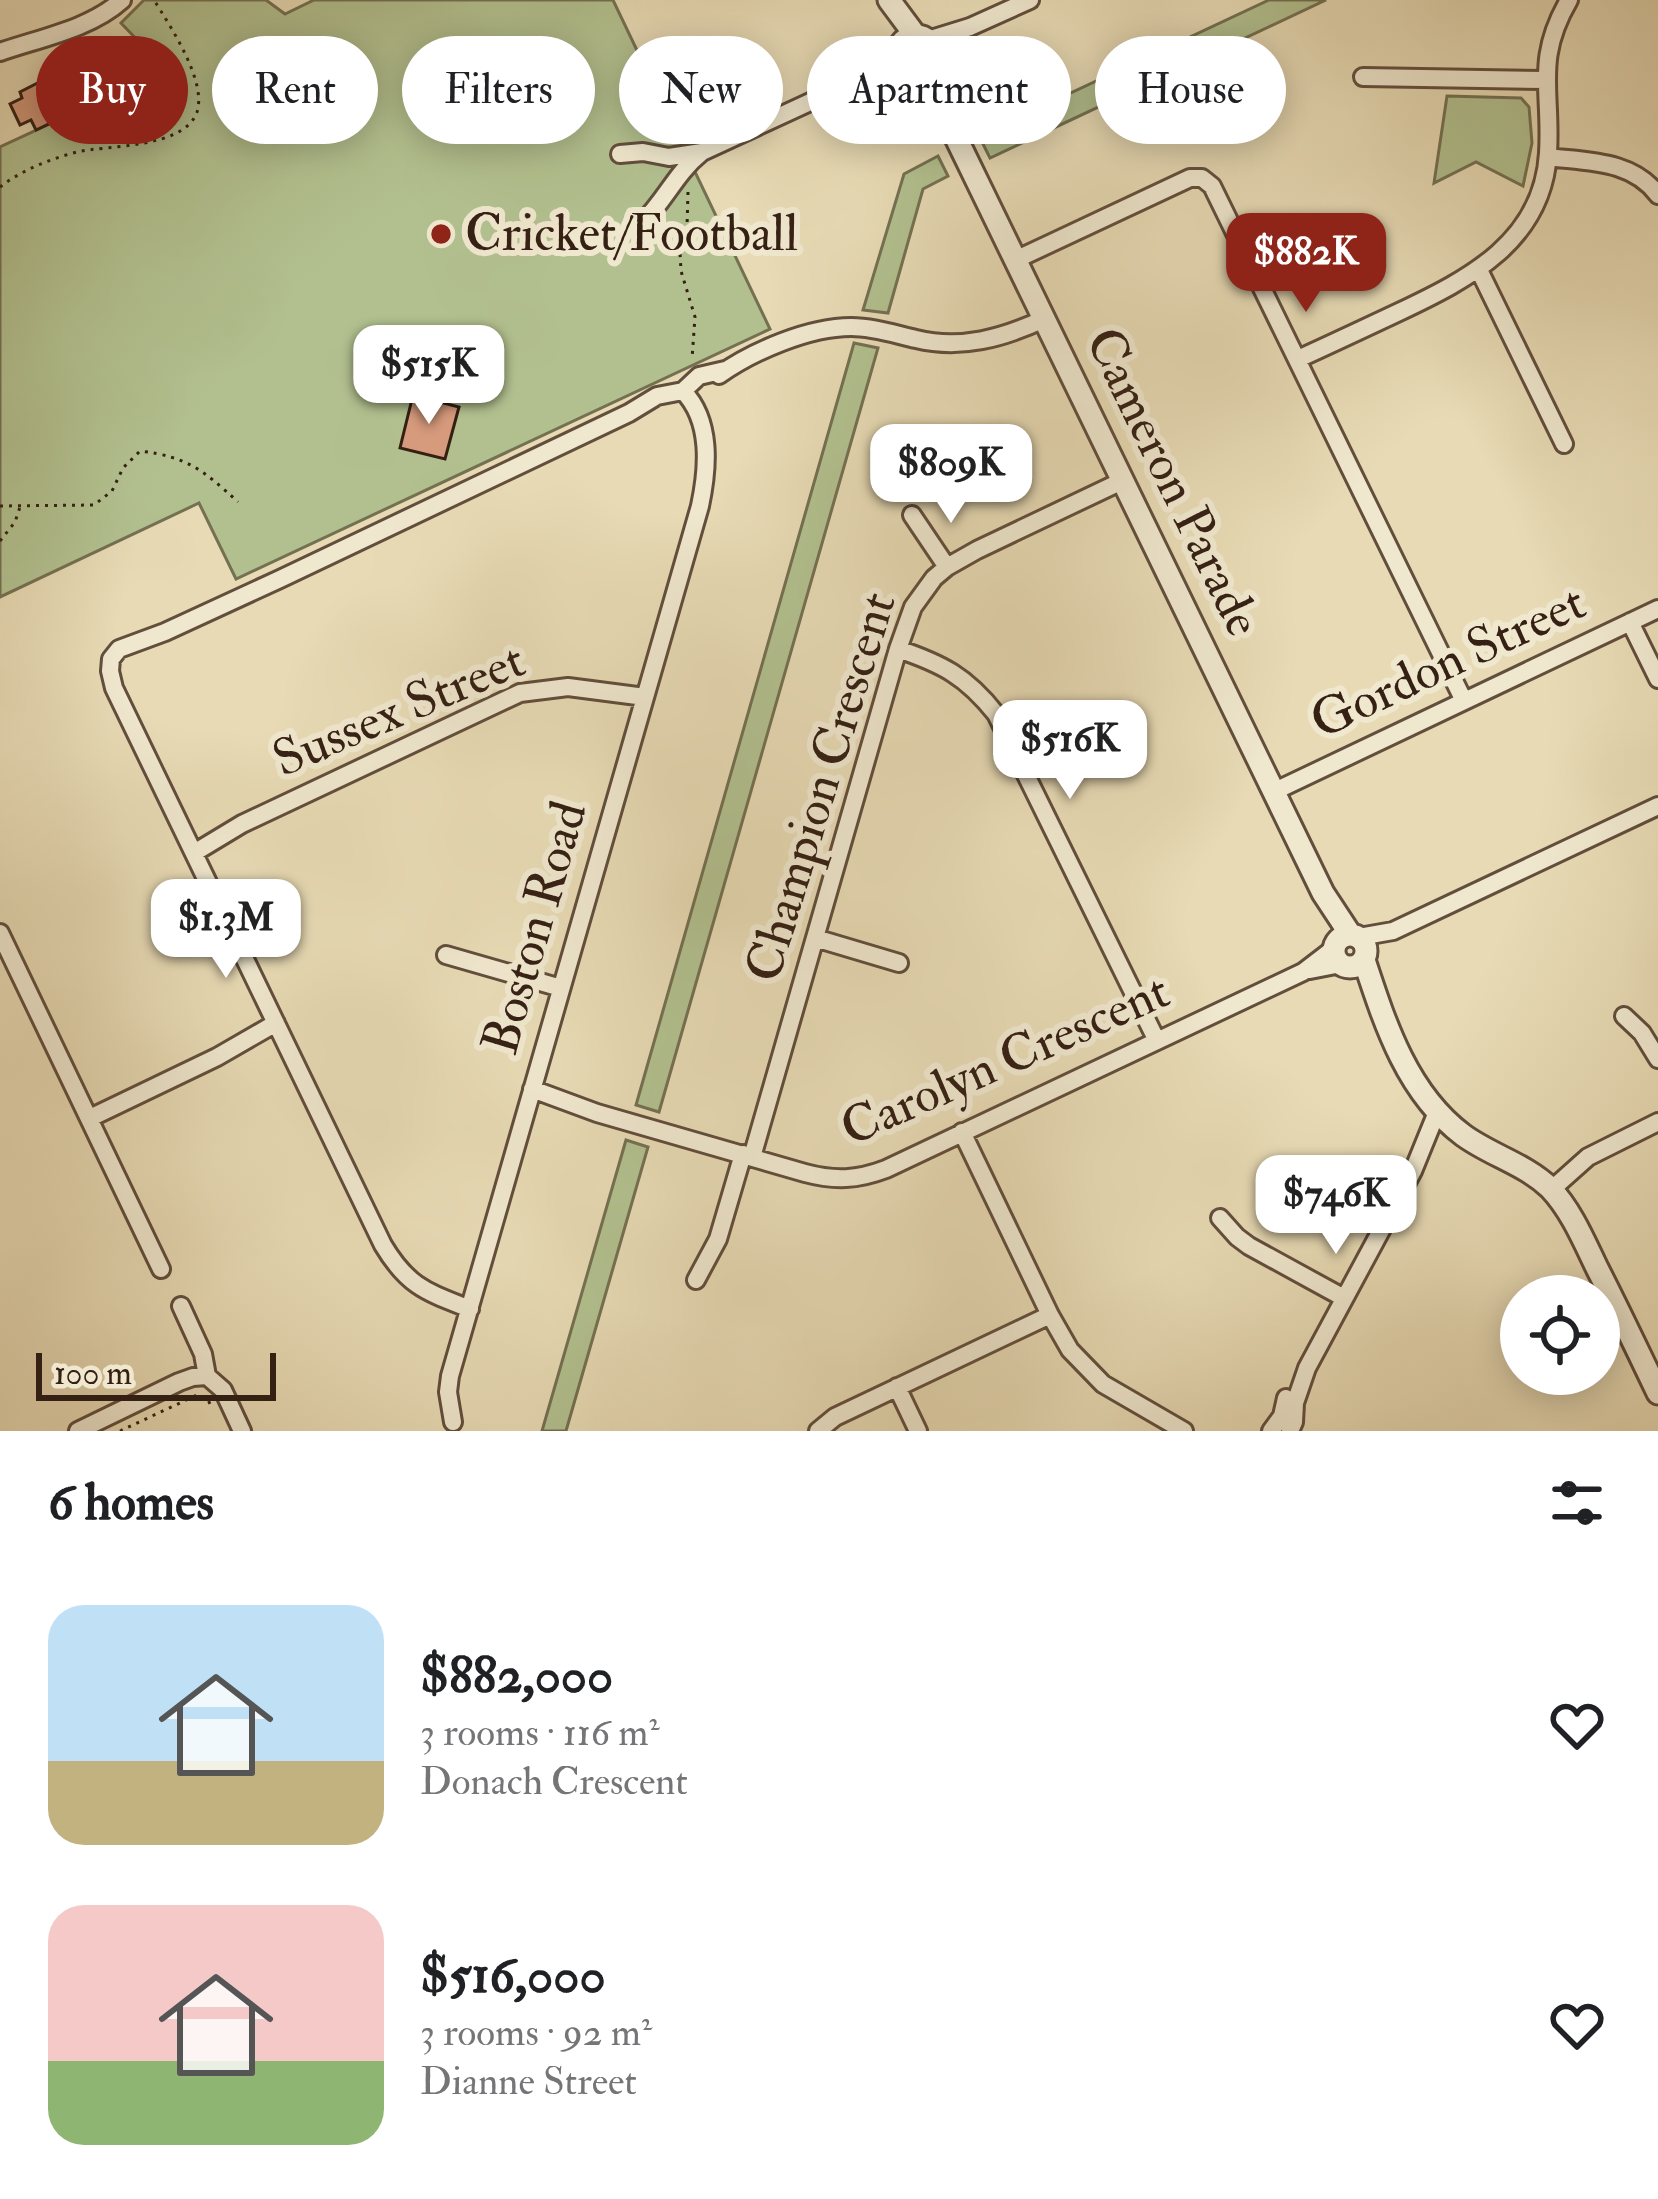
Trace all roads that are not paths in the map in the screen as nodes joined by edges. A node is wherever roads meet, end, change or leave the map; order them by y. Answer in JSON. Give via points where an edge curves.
{"nodes":[{"id":1,"x":122,"y":0,"type":"edge"},
{"id":2,"x":1030,"y":0,"type":"edge"},
{"id":3,"x":1569,"y":0,"type":"edge"},
{"id":4,"x":890,"y":1,"type":"edge"},
{"id":5,"x":907,"y":36,"type":"edge"},
{"id":6,"x":952,"y":36,"type":"edge"},
{"id":7,"x":0,"y":52,"type":"edge"},
{"id":8,"x":1363,"y":77,"type":"dead end"},
{"id":9,"x":1545,"y":80,"type":"junction"},
{"id":10,"x":807,"y":103,"type":"edge"},
{"id":11,"x":959,"y":144,"type":"edge"},
{"id":12,"x":702,"y":152,"type":"junction"},
{"id":13,"x":620,"y":154,"type":"dead end"},
{"id":14,"x":1548,"y":157,"type":"junction"},
{"id":15,"x":1658,"y":195,"type":"edge"},
{"id":16,"x":643,"y":222,"type":"dead end"},
{"id":17,"x":1015,"y":260,"type":"junction"},
{"id":18,"x":1479,"y":270,"type":"junction"},
{"id":19,"x":1041,"y":314,"type":"junction"},
{"id":20,"x":1298,"y":359,"type":"junction"},
{"id":21,"x":687,"y":399,"type":"junction"},
{"id":22,"x":1564,"y":444,"type":"dead end"},
{"id":23,"x":1122,"y":481,"type":"junction"},
{"id":24,"x":912,"y":515,"type":"dead end"},
{"id":25,"x":947,"y":567,"type":"junction"},
{"id":26,"x":1658,"y":609,"type":"edge"},
{"id":27,"x":1630,"y":622,"type":"junction"},
{"id":28,"x":898,"y":649,"type":"junction"},
{"id":29,"x":1658,"y":679,"type":"edge"},
{"id":30,"x":1464,"y":701,"type":"junction"},
{"id":31,"x":644,"y":704,"type":"junction"},
{"id":32,"x":1273,"y":792,"type":"junction"},
{"id":33,"x":1658,"y":806,"type":"edge"},
{"id":34,"x":191,"y":848,"type":"junction"},
{"id":35,"x":0,"y":933,"type":"edge"},
{"id":36,"x":815,"y":938,"type":"junction"},
{"id":37,"x":1350,"y":951,"type":"junction"},
{"id":38,"x":446,"y":955,"type":"dead end"},
{"id":39,"x":899,"y":963,"type":"dead end"},
{"id":40,"x":561,"y":988,"type":"junction"},
{"id":41,"x":1624,"y":1016,"type":"dead end"},
{"id":42,"x":278,"y":1028,"type":"junction"},
{"id":43,"x":1157,"y":1041,"type":"junction"},
{"id":44,"x":1658,"y":1059,"type":"edge"},
{"id":45,"x":531,"y":1094,"type":"junction"},
{"id":46,"x":90,"y":1118,"type":"junction"},
{"id":47,"x":1444,"y":1118,"type":"junction"},
{"id":48,"x":1658,"y":1122,"type":"edge"},
{"id":49,"x":962,"y":1132,"type":"junction"},
{"id":50,"x":747,"y":1156,"type":"junction"},
{"id":51,"x":1551,"y":1190,"type":"junction"},
{"id":52,"x":1220,"y":1218,"type":"dead end"},
{"id":53,"x":161,"y":1269,"type":"dead end"},
{"id":54,"x":1595,"y":1275,"type":"edge"},
{"id":55,"x":696,"y":1280,"type":"dead end"},
{"id":56,"x":1344,"y":1298,"type":"junction"},
{"id":57,"x":472,"y":1303,"type":"junction"},
{"id":58,"x":181,"y":1306,"type":"dead end"},
{"id":59,"x":1050,"y":1316,"type":"junction"},
{"id":60,"x":1620,"y":1330,"type":"edge"},
{"id":61,"x":206,"y":1376,"type":"junction"},
{"id":62,"x":897,"y":1387,"type":"junction"},
{"id":63,"x":1658,"y":1394,"type":"edge"},
{"id":64,"x":453,"y":1422,"type":"dead end"},
{"id":65,"x":1286,"y":1428,"type":"edge"},
{"id":66,"x":78,"y":1431,"type":"edge"},
{"id":67,"x":242,"y":1431,"type":"edge"},
{"id":68,"x":818,"y":1431,"type":"edge"},
{"id":69,"x":918,"y":1431,"type":"edge"},
{"id":70,"x":1184,"y":1431,"type":"edge"},
{"id":71,"x":1311,"y":1431,"type":"edge"}],
"edges":[{"from":1,"to":7,"type":"street","via":[[81,25]]},
{"from":2,"to":6,"type":"street"},
{"from":3,"to":9,"type":"street"},
{"from":4,"to":5,"type":"street","name":"Cameron Parade"},
{"from":8,"to":9,"type":"street"},
{"from":9,"to":14,"type":"street"},
{"from":10,"to":12,"type":"street"},
{"from":11,"to":17,"type":"street","name":"Cameron Parade"},
{"from":12,"to":13,"type":"street"},
{"from":12,"to":16,"type":"street"},
{"from":14,"to":15,"type":"street","via":[[1630,171]]},
{"from":14,"to":18,"type":"street","via":[[1521,228]]},
{"from":17,"to":19,"type":"street","name":"Cameron Parade"},
{"from":17,"to":20,"type":"street","via":[[1202,178],[1218,194]]},
{"from":18,"to":20,"type":"street"},
{"from":18,"to":22,"type":"street"},
{"from":19,"to":21,"type":"street","via":[[992,340],[970,342],[833,328],[699,376]]},
{"from":19,"to":23,"type":"street","name":"Cameron Parade"},
{"from":20,"to":30,"type":"street"},
{"from":21,"to":31,"type":"street","name":"Boston Road","via":[[704,458],[700,506]]},
{"from":21,"to":34,"type":"street","via":[[657,396],[119,650],[111,659],[114,688]]},
{"from":23,"to":25,"type":"street","name":"Champion Crescent"},
{"from":23,"to":32,"type":"street","name":"Cameron Parade"},
{"from":24,"to":25,"type":"street"},
{"from":25,"to":28,"type":"street","name":"Champion Crescent","via":[[913,607]]},
{"from":26,"to":27,"type":"street","name":"Gordon Street"},
{"from":27,"to":29,"type":"street"},
{"from":27,"to":30,"type":"street","name":"Gordon Street"},
{"from":28,"to":36,"type":"street","name":"Champion Crescent"},
{"from":28,"to":43,"type":"street","via":[[959,675],[996,714]]},
{"from":30,"to":32,"type":"street","name":"Gordon Street"},
{"from":31,"to":34,"type":"street","name":"Sussex Street","via":[[591,689],[520,694]]},
{"from":31,"to":40,"type":"street","name":"Boston Road"},
{"from":32,"to":37,"type":"street","name":"Cameron Parade"},
{"from":33,"to":37,"type":"street","name":"Carolyn Crescent"},
{"from":34,"to":42,"type":"street"},
{"from":35,"to":46,"type":"street"},
{"from":36,"to":39,"type":"street"},
{"from":36,"to":50,"type":"street","name":"Champion Crescent"},
{"from":37,"to":43,"type":"street","name":"Carolyn Crescent"},
{"from":37,"to":47,"type":"street","name":"Cameron Parade","via":[[1416,1084]]},
{"from":38,"to":40,"type":"street"},
{"from":40,"to":45,"type":"street","name":"Boston Road"},
{"from":41,"to":44,"type":"street"},
{"from":42,"to":46,"type":"street"},
{"from":42,"to":57,"type":"street","via":[[383,1245],[424,1291]]},
{"from":43,"to":49,"type":"street","name":"Carolyn Crescent"},
{"from":45,"to":50,"type":"street","name":"Carolyn Crescent"},
{"from":45,"to":57,"type":"street","name":"Boston Road"},
{"from":46,"to":53,"type":"street"},
{"from":47,"to":51,"type":"street","name":"Cameron Parade"},
{"from":47,"to":56,"type":"street"},
{"from":48,"to":51,"type":"street","via":[[1588,1157]]},
{"from":49,"to":50,"type":"street","name":"Carolyn Crescent","via":[[858,1178],[821,1177]]},
{"from":49,"to":59,"type":"street"},
{"from":50,"to":55,"type":"street","name":"Champion Crescent"},
{"from":51,"to":54,"type":"street","name":"Cameron Parade"},
{"from":52,"to":56,"type":"street","via":[[1249,1246]]},
{"from":56,"to":65,"type":"street"},
{"from":57,"to":64,"type":"street","name":"Boston Road","via":[[450,1376]]},
{"from":58,"to":61,"type":"street"},
{"from":59,"to":62,"type":"street"},
{"from":59,"to":70,"type":"street","via":[[1103,1384]]},
{"from":60,"to":63,"type":"street","name":"Cameron Parade"},
{"from":61,"to":66,"type":"street"},
{"from":61,"to":67,"type":"street","via":[[223,1390]]},
{"from":62,"to":68,"type":"street"},
{"from":62,"to":69,"type":"street"},
{"from":65,"to":71,"type":"street"}]}
